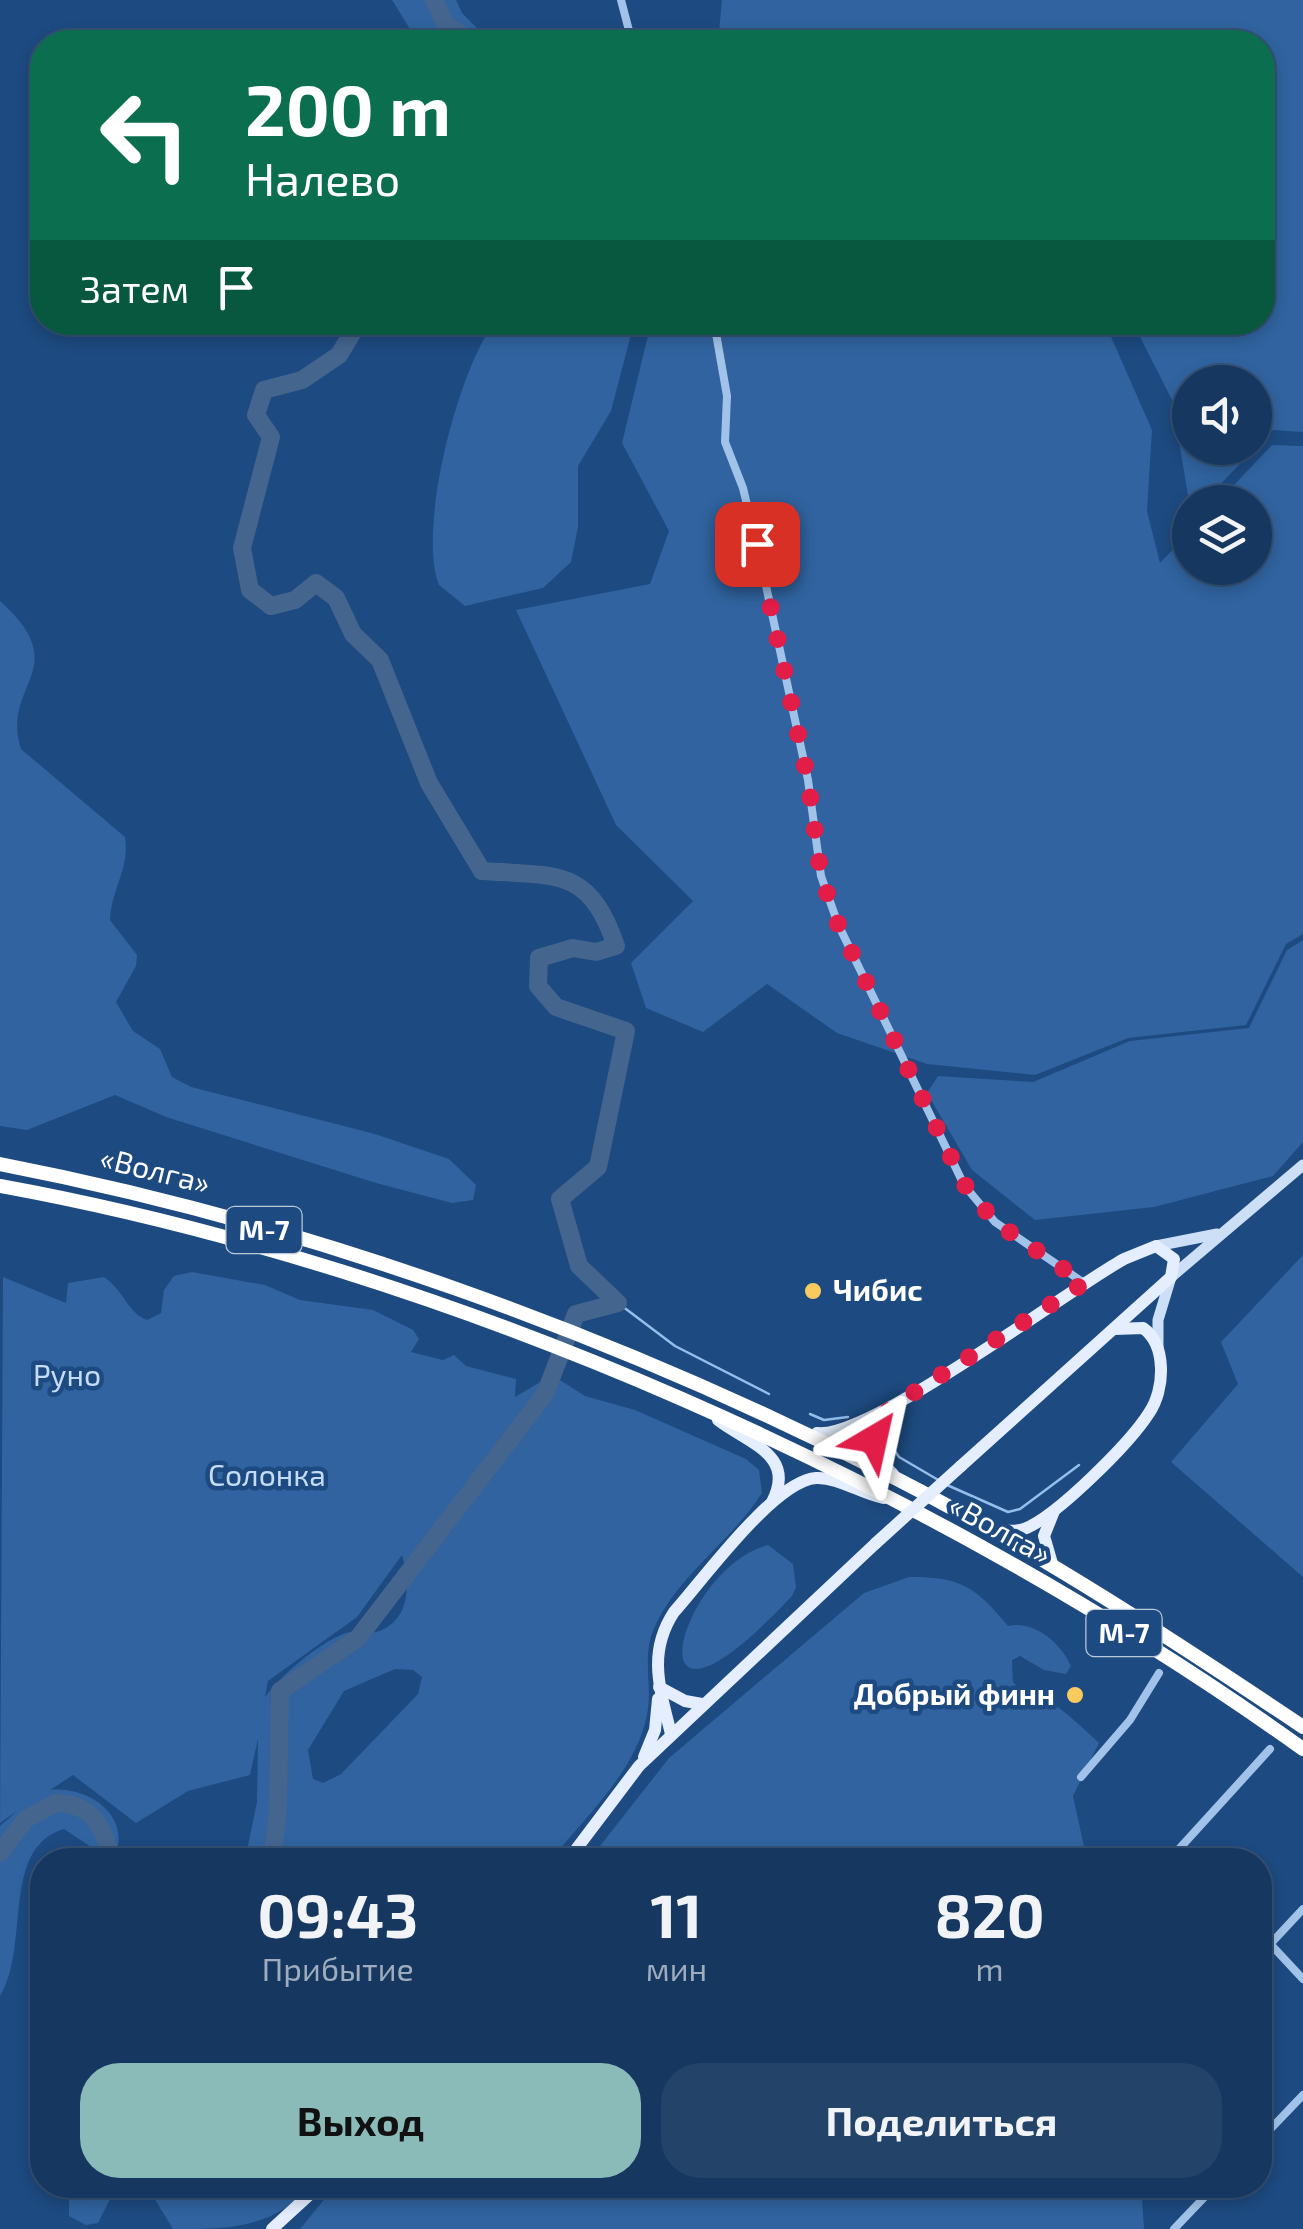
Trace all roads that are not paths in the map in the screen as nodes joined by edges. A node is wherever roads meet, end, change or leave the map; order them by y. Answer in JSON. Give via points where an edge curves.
{"nodes":[{"id":1,"x":621,"y":0,"type":"edge"},
{"id":2,"x":629,"y":30,"type":"edge"},
{"id":3,"x":716,"y":335,"type":"edge"},
{"id":4,"x":0,"y":1164,"type":"edge"},
{"id":5,"x":1303,"y":1165,"type":"edge"},
{"id":6,"x":0,"y":1186,"type":"edge"},
{"id":7,"x":1221,"y":1232,"type":"junction"},
{"id":8,"x":1156,"y":1246,"type":"junction"},
{"id":9,"x":1171,"y":1277,"type":"junction"},
{"id":10,"x":1084,"y":1283,"type":"junction"},
{"id":11,"x":1112,"y":1330,"type":"junction"},
{"id":12,"x":1158,"y":1346,"type":"junction"},
{"id":13,"x":890,"y":1408,"type":"junction"},
{"id":14,"x":714,"y":1416,"type":"junction"},
{"id":15,"x":769,"y":1418,"type":"junction"},
{"id":16,"x":816,"y":1433,"type":"junction"},
{"id":17,"x":893,"y":1474,"type":"junction"},
{"id":18,"x":887,"y":1499,"type":"junction"},
{"id":19,"x":770,"y":1504,"type":"junction"},
{"id":20,"x":1055,"y":1508,"type":"junction"},
{"id":21,"x":979,"y":1526,"type":"junction"},
{"id":22,"x":1054,"y":1571,"type":"junction"},
{"id":23,"x":1159,"y":1673,"type":"dead end"},
{"id":24,"x":660,"y":1687,"type":"junction"},
{"id":25,"x":702,"y":1704,"type":"junction"},
{"id":26,"x":1303,"y":1727,"type":"edge"},
{"id":27,"x":671,"y":1734,"type":"junction"},
{"id":28,"x":1270,"y":1749,"type":"dead end"},
{"id":29,"x":1303,"y":1749,"type":"edge"},
{"id":30,"x":640,"y":1766,"type":"junction"},
{"id":31,"x":1081,"y":1777,"type":"dead end"},
{"id":32,"x":577,"y":1848,"type":"edge"},
{"id":33,"x":1182,"y":1848,"type":"edge"},
{"id":34,"x":1303,"y":1909,"type":"edge"},
{"id":35,"x":1272,"y":1943,"type":"edge"},
{"id":36,"x":1272,"y":1945,"type":"edge"},
{"id":37,"x":1303,"y":1979,"type":"edge"},
{"id":38,"x":1303,"y":2096,"type":"edge"},
{"id":39,"x":1272,"y":2128,"type":"edge"},
{"id":40,"x":306,"y":2198,"type":"edge"},
{"id":41,"x":1204,"y":2198,"type":"edge"},
{"id":42,"x":272,"y":2229,"type":"edge"},
{"id":43,"x":1174,"y":2229,"type":"edge"}],
"edges":[{"from":1,"to":2,"type":"street"},
{"from":3,"to":10,"type":"street","via":[[727,396],[725,442],[764,572],[821,876],[838,924],[964,1184],[995,1222]]},
{"from":4,"to":15,"type":"highway","name":"«Волга»","number":"М-7","via":[[221,1217],[522,1315]]},
{"from":5,"to":7,"type":"street"},
{"from":6,"to":14,"type":"highway","name":"«Волга»","number":"М-7","via":[[216,1236],[383,1285],[600,1363]]},
{"from":7,"to":8,"type":"street"},
{"from":7,"to":9,"type":"street"},
{"from":8,"to":9,"type":"main road","via":[[1174,1259]]},
{"from":8,"to":10,"type":"main road"},
{"from":9,"to":11,"type":"main road"},
{"from":9,"to":12,"type":"street"},
{"from":10,"to":13,"type":"main road"},
{"from":11,"to":12,"type":"main road","via":[[1143,1328]]},
{"from":11,"to":25,"type":"main road","bridge":true},
{"from":12,"to":20,"type":"main road","via":[[1159,1382],[1149,1414]]},
{"from":13,"to":16,"type":"main road","via":[[839,1433]]},
{"from":13,"to":17,"type":"main road","via":[[874,1439],[876,1456]]},
{"from":14,"to":18,"type":"highway","name":"«Волга»","number":"М-7"},
{"from":14,"to":19,"type":"main road","via":[[776,1460],[779,1486]]},
{"from":15,"to":16,"type":"main road"},
{"from":15,"to":17,"type":"highway","name":"«Волга»","number":"М-7"},
{"from":16,"to":17,"type":"main road"},
{"from":17,"to":21,"type":"highway","name":"«Волга»","number":"М-7"},
{"from":18,"to":19,"type":"main road","via":[[820,1478]]},
{"from":18,"to":29,"type":"highway","name":"«Волга»","number":"М-7","via":[[1101,1619]]},
{"from":19,"to":24,"type":"main road","via":[[667,1622],[657,1647]]},
{"from":20,"to":21,"type":"main road","via":[[1018,1530]]},
{"from":20,"to":22,"type":"main road","via":[[1044,1536]]},
{"from":21,"to":22,"type":"highway","name":"«Волга»","number":"М-7"},
{"from":22,"to":26,"type":"highway","name":"«Волга»","number":"М-7"},
{"from":23,"to":31,"type":"street"},
{"from":24,"to":25,"type":"main road"},
{"from":24,"to":27,"type":"main road"},
{"from":24,"to":30,"type":"main road"},
{"from":25,"to":27,"type":"main road"},
{"from":27,"to":30,"type":"main road"},
{"from":28,"to":33,"type":"street"},
{"from":30,"to":32,"type":"main road"},
{"from":34,"to":35,"type":"street"},
{"from":36,"to":37,"type":"street"},
{"from":38,"to":39,"type":"street"},
{"from":40,"to":42,"type":"main road"},
{"from":41,"to":43,"type":"street"}]}
